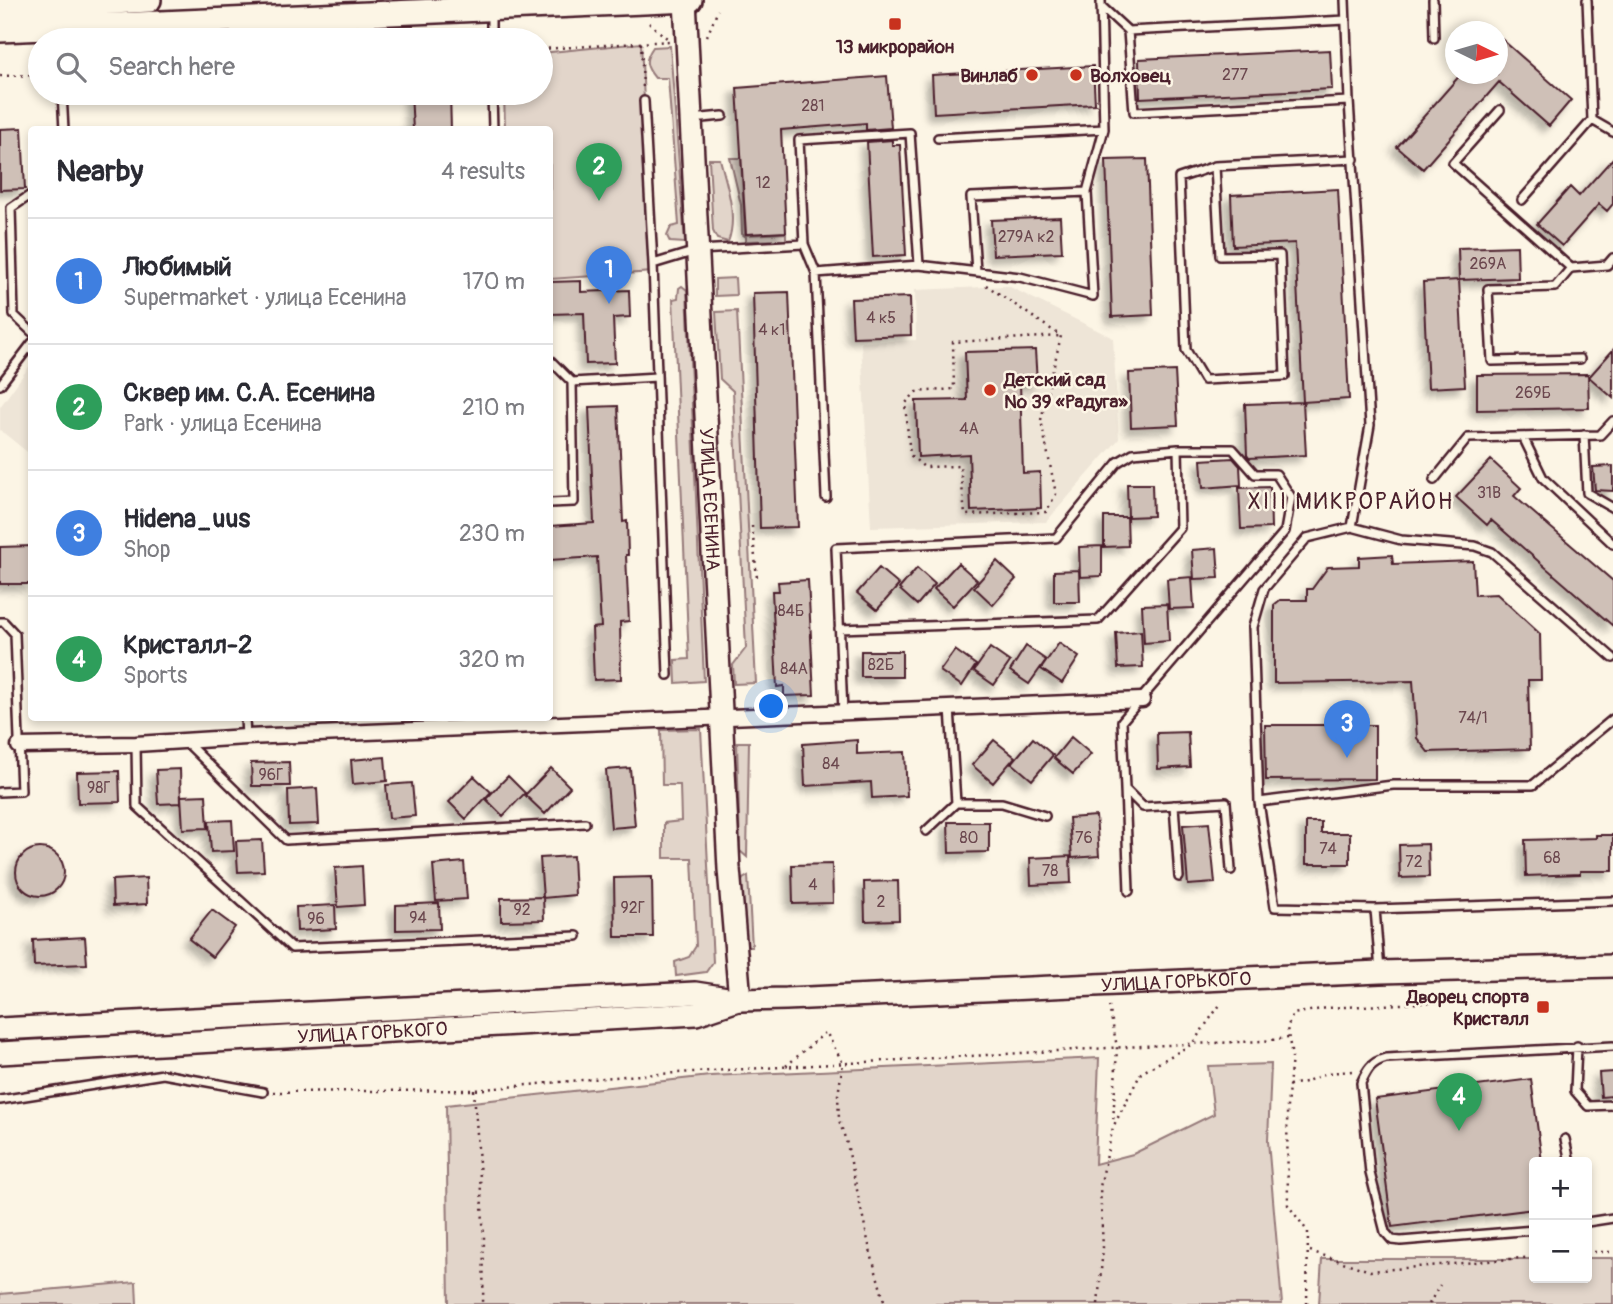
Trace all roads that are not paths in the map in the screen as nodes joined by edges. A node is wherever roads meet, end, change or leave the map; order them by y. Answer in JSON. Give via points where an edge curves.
{"nodes":[{"id":1,"x":149,"y":0,"type":"edge"},
{"id":2,"x":685,"y":0,"type":"edge"},
{"id":3,"x":690,"y":0,"type":"edge"},
{"id":4,"x":1345,"y":0,"type":"edge"},
{"id":5,"x":1433,"y":0,"type":"edge"},
{"id":6,"x":1587,"y":0,"type":"edge"},
{"id":7,"x":1101,"y":3,"type":"edge"},
{"id":8,"x":0,"y":8,"type":"edge"},
{"id":9,"x":491,"y":9,"type":"junction"},
{"id":10,"x":1346,"y":20,"type":"junction"},
{"id":11,"x":59,"y":24,"type":"edge"},
{"id":12,"x":491,"y":28,"type":"edge"},
{"id":13,"x":0,"y":30,"type":"edge"},
{"id":14,"x":1128,"y":31,"type":"junction"},
{"id":15,"x":1434,"y":37,"type":"dead end"},
{"id":16,"x":644,"y":101,"type":"road end"},
{"id":17,"x":1349,"y":101,"type":"junction"},
{"id":18,"x":63,"y":105,"type":"edge"},
{"id":19,"x":492,"y":105,"type":"edge"},
{"id":20,"x":1500,"y":110,"type":"dead end"},
{"id":21,"x":723,"y":116,"type":"dead end"},
{"id":22,"x":692,"y":119,"type":"junction"},
{"id":23,"x":1592,"y":120,"type":"junction"},
{"id":24,"x":64,"y":126,"type":"edge"},
{"id":25,"x":493,"y":126,"type":"edge"},
{"id":26,"x":1104,"y":129,"type":"junction"},
{"id":27,"x":1613,"y":132,"type":"edge"},
{"id":28,"x":938,"y":138,"type":"dead end"},
{"id":29,"x":1354,"y":159,"type":"junction"},
{"id":30,"x":1214,"y":166,"type":"junction"},
{"id":31,"x":1087,"y":192,"type":"junction"},
{"id":32,"x":28,"y":197,"type":"edge"},
{"id":33,"x":1522,"y":200,"type":"dead end"},
{"id":34,"x":804,"y":244,"type":"junction"},
{"id":35,"x":699,"y":250,"type":"junction"},
{"id":36,"x":1613,"y":258,"type":"edge"},
{"id":37,"x":653,"y":264,"type":"junction"},
{"id":38,"x":919,"y":265,"type":"junction"},
{"id":39,"x":1571,"y":268,"type":"junction"},
{"id":40,"x":976,"y":271,"type":"junction"},
{"id":41,"x":816,"y":274,"type":"junction"},
{"id":42,"x":28,"y":327,"type":"edge"},
{"id":43,"x":28,"y":349,"type":"edge"},
{"id":44,"x":1580,"y":359,"type":"dead end"},
{"id":45,"x":553,"y":363,"type":"edge"},
{"id":46,"x":657,"y":377,"type":"junction"},
{"id":47,"x":572,"y":382,"type":"junction"},
{"id":48,"x":0,"y":385,"type":"edge"},
{"id":49,"x":1613,"y":421,"type":"edge"},
{"id":50,"x":1584,"y":435,"type":"junction"},
{"id":51,"x":1601,"y":435,"type":"junction"},
{"id":52,"x":1613,"y":435,"type":"edge"},
{"id":53,"x":1524,"y":437,"type":"junction"},
{"id":54,"x":1178,"y":449,"type":"junction"},
{"id":55,"x":1434,"y":480,"type":"dead end"},
{"id":56,"x":826,"y":497,"type":"dead end"},
{"id":57,"x":553,"y":503,"type":"edge"},
{"id":58,"x":1613,"y":508,"type":"edge"},
{"id":59,"x":1352,"y":527,"type":"junction"},
{"id":60,"x":1613,"y":544,"type":"edge"},
{"id":61,"x":0,"y":622,"type":"edge"},
{"id":62,"x":839,"y":629,"type":"junction"},
{"id":63,"x":1613,"y":658,"type":"edge"},
{"id":64,"x":668,"y":674,"type":"dead end"},
{"id":65,"x":1142,"y":700,"type":"junction"},
{"id":66,"x":950,"y":708,"type":"junction"},
{"id":67,"x":843,"y":713,"type":"junction"},
{"id":68,"x":723,"y":717,"type":"junction"},
{"id":69,"x":1613,"y":719,"type":"edge"},
{"id":70,"x":245,"y":721,"type":"edge"},
{"id":71,"x":534,"y":721,"type":"edge"},
{"id":72,"x":553,"y":721,"type":"edge"},
{"id":73,"x":487,"y":722,"type":"edge"},
{"id":74,"x":246,"y":737,"type":"junction"},
{"id":75,"x":186,"y":741,"type":"junction"},
{"id":76,"x":136,"y":744,"type":"junction"},
{"id":77,"x":19,"y":746,"type":"junction"},
{"id":78,"x":1125,"y":789,"type":"junction"},
{"id":79,"x":0,"y":792,"type":"edge"},
{"id":80,"x":1259,"y":802,"type":"junction"},
{"id":81,"x":956,"y":803,"type":"junction"},
{"id":82,"x":1174,"y":805,"type":"junction"},
{"id":83,"x":1045,"y":816,"type":"dead end"},
{"id":84,"x":584,"y":823,"type":"dead end"},
{"id":85,"x":926,"y":831,"type":"dead end"},
{"id":86,"x":1231,"y":870,"type":"dead end"},
{"id":87,"x":1179,"y":877,"type":"dead end"},
{"id":88,"x":1129,"y":891,"type":"dead end"},
{"id":89,"x":1613,"y":901,"type":"edge"},
{"id":90,"x":1375,"y":909,"type":"junction"},
{"id":91,"x":577,"y":936,"type":"dead end"},
{"id":92,"x":1613,"y":966,"type":"edge"},
{"id":93,"x":1380,"y":972,"type":"junction"},
{"id":94,"x":740,"y":1000,"type":"junction"},
{"id":95,"x":0,"y":1028,"type":"edge"},
{"id":96,"x":1577,"y":1046,"type":"junction"},
{"id":97,"x":1613,"y":1046,"type":"edge"},
{"id":98,"x":0,"y":1053,"type":"edge"},
{"id":99,"x":263,"y":1092,"type":"road end"},
{"id":100,"x":0,"y":1100,"type":"edge"},
{"id":101,"x":1613,"y":1105,"type":"edge"},
{"id":102,"x":1565,"y":1139,"type":"dead end"},
{"id":103,"x":1569,"y":1157,"type":"edge"},
{"id":104,"x":1613,"y":1218,"type":"edge"},
{"id":105,"x":1592,"y":1221,"type":"edge"},
{"id":106,"x":1529,"y":1230,"type":"edge"}],
"edges":[{"from":1,"to":11,"type":"main road"},
{"from":2,"to":3,"type":"main road"},
{"from":2,"to":9,"type":"main road"},
{"from":2,"to":22,"type":"main road","name":"УЛИЦА ЕСЕНИНА"},
{"from":4,"to":10,"type":"lane"},
{"from":5,"to":15,"type":"lane"},
{"from":6,"to":23,"type":"lane"},
{"from":7,"to":14,"type":"lane"},
{"from":7,"to":26,"type":"lane"},
{"from":8,"to":11,"type":"main road"},
{"from":9,"to":11,"type":"main road"},
{"from":9,"to":12,"type":"lane"},
{"from":10,"to":14,"type":"lane"},
{"from":10,"to":17,"type":"lane"},
{"from":11,"to":13,"type":"main road"},
{"from":14,"to":17,"type":"lane","via":[[1133,112]]},
{"from":16,"to":37,"type":"lane"},
{"from":17,"to":29,"type":"lane"},
{"from":18,"to":24,"type":"lane"},
{"from":19,"to":25,"type":"lane"},
{"from":20,"to":39,"type":"lane","via":[[1453,163]]},
{"from":21,"to":22,"type":"lane"},
{"from":22,"to":35,"type":"main road","name":"УЛИЦА ЕСЕНИНА"},
{"from":23,"to":27,"type":"lane"},
{"from":23,"to":33,"type":"lane"},
{"from":26,"to":28,"type":"lane"},
{"from":26,"to":31,"type":"lane"},
{"from":29,"to":30,"type":"lane"},
{"from":29,"to":59,"type":"lane","via":[[1370,425]]},
{"from":30,"to":30,"type":"lane","via":[[1179,178],[1186,350],[1204,380],[1285,376],[1280,255],[1220,256]]},
{"from":31,"to":40,"type":"lane","via":[[971,197]]},
{"from":31,"to":40,"type":"lane","via":[[1093,296]]},
{"from":32,"to":42,"type":"lane","via":[[10,208],[14,315]]},
{"from":34,"to":35,"type":"lane"},
{"from":34,"to":38,"type":"lane","via":[[799,140],[910,133]]},
{"from":34,"to":41,"type":"lane"},
{"from":35,"to":37,"type":"lane"},
{"from":35,"to":68,"type":"main road","name":"УЛИЦА ЕСЕНИНА"},
{"from":36,"to":39,"type":"lane","via":[[1607,265]]},
{"from":37,"to":46,"type":"lane"},
{"from":38,"to":40,"type":"lane"},
{"from":38,"to":41,"type":"lane"},
{"from":39,"to":44,"type":"lane","via":[[1555,287],[1488,289],[1492,361]]},
{"from":41,"to":56,"type":"lane"},
{"from":43,"to":48,"type":"lane"},
{"from":45,"to":47,"type":"lane"},
{"from":46,"to":47,"type":"lane"},
{"from":46,"to":64,"type":"lane"},
{"from":47,"to":57,"type":"lane","via":[[574,502]]},
{"from":49,"to":51,"type":"lane"},
{"from":50,"to":51,"type":"lane"},
{"from":50,"to":53,"type":"lane"},
{"from":50,"to":58,"type":"lane","via":[[1587,493]]},
{"from":51,"to":52,"type":"lane"},
{"from":53,"to":55,"type":"lane","via":[[1468,438]]},
{"from":53,"to":60,"type":"lane","via":[[1543,478]]},
{"from":54,"to":62,"type":"lane","via":[[1180,528],[1098,620]]},
{"from":54,"to":62,"type":"lane","via":[[1133,453],[1118,461],[1056,538],[836,548]]},
{"from":54,"to":65,"type":"lane","via":[[1233,449],[1255,474],[1276,474],[1291,497],[1284,531]]},
{"from":59,"to":63,"type":"lane","via":[[1401,540],[1475,546],[1492,552]]},
{"from":59,"to":80,"type":"lane","via":[[1307,538],[1264,589],[1253,627]]},
{"from":61,"to":77,"type":"lane","via":[[15,634]]},
{"from":62,"to":67,"type":"lane"},
{"from":65,"to":66,"type":"street"},
{"from":65,"to":78,"type":"lane","via":[[1122,721]]},
{"from":66,"to":67,"type":"street"},
{"from":66,"to":81,"type":"lane"},
{"from":67,"to":68,"type":"street"},
{"from":68,"to":72,"type":"street"},
{"from":68,"to":94,"type":"main road","name":"УЛИЦА ЕСЕНИНА"},
{"from":69,"to":80,"type":"lane","via":[[1533,785],[1393,785]]},
{"from":70,"to":74,"type":"lane"},
{"from":71,"to":73,"type":"street"},
{"from":73,"to":74,"type":"street"},
{"from":74,"to":75,"type":"street"},
{"from":75,"to":76,"type":"street"},
{"from":75,"to":84,"type":"lane","via":[[286,840]]},
{"from":76,"to":77,"type":"street"},
{"from":76,"to":91,"type":"lane","via":[[137,806],[292,948]]},
{"from":77,"to":79,"type":"lane","via":[[21,791]]},
{"from":78,"to":82,"type":"lane","via":[[1143,807]]},
{"from":78,"to":88,"type":"lane"},
{"from":80,"to":90,"type":"lane","via":[[1275,907]]},
{"from":81,"to":83,"type":"lane","via":[[1002,803]]},
{"from":81,"to":85,"type":"lane"},
{"from":82,"to":86,"type":"lane","via":[[1226,802]]},
{"from":82,"to":87,"type":"lane"},
{"from":89,"to":90,"type":"lane"},
{"from":90,"to":93,"type":"lane"},
{"from":92,"to":93,"type":"main road","name":"УЛИЦА ГОРЬКОГО"},
{"from":93,"to":94,"type":"main road","name":"УЛИЦА ГОРЬКОГО"},
{"from":94,"to":95,"type":"main road","name":"УЛИЦА ГОРЬКОГО","via":[[695,993]]},
{"from":94,"to":98,"type":"main road","name":"УЛИЦА ГОРЬКОГО","via":[[696,1014]]},
{"from":96,"to":97,"type":"lane"},
{"from":96,"to":101,"type":"lane","via":[[1576,1091],[1588,1107]]},
{"from":96,"to":106,"type":"lane","via":[[1386,1058],[1375,1061],[1361,1083],[1370,1173],[1385,1232],[1392,1240]]},
{"from":99,"to":100,"type":"lane","via":[[163,1074]]},
{"from":102,"to":103,"type":"lane"},
{"from":104,"to":105,"type":"lane"}]}
